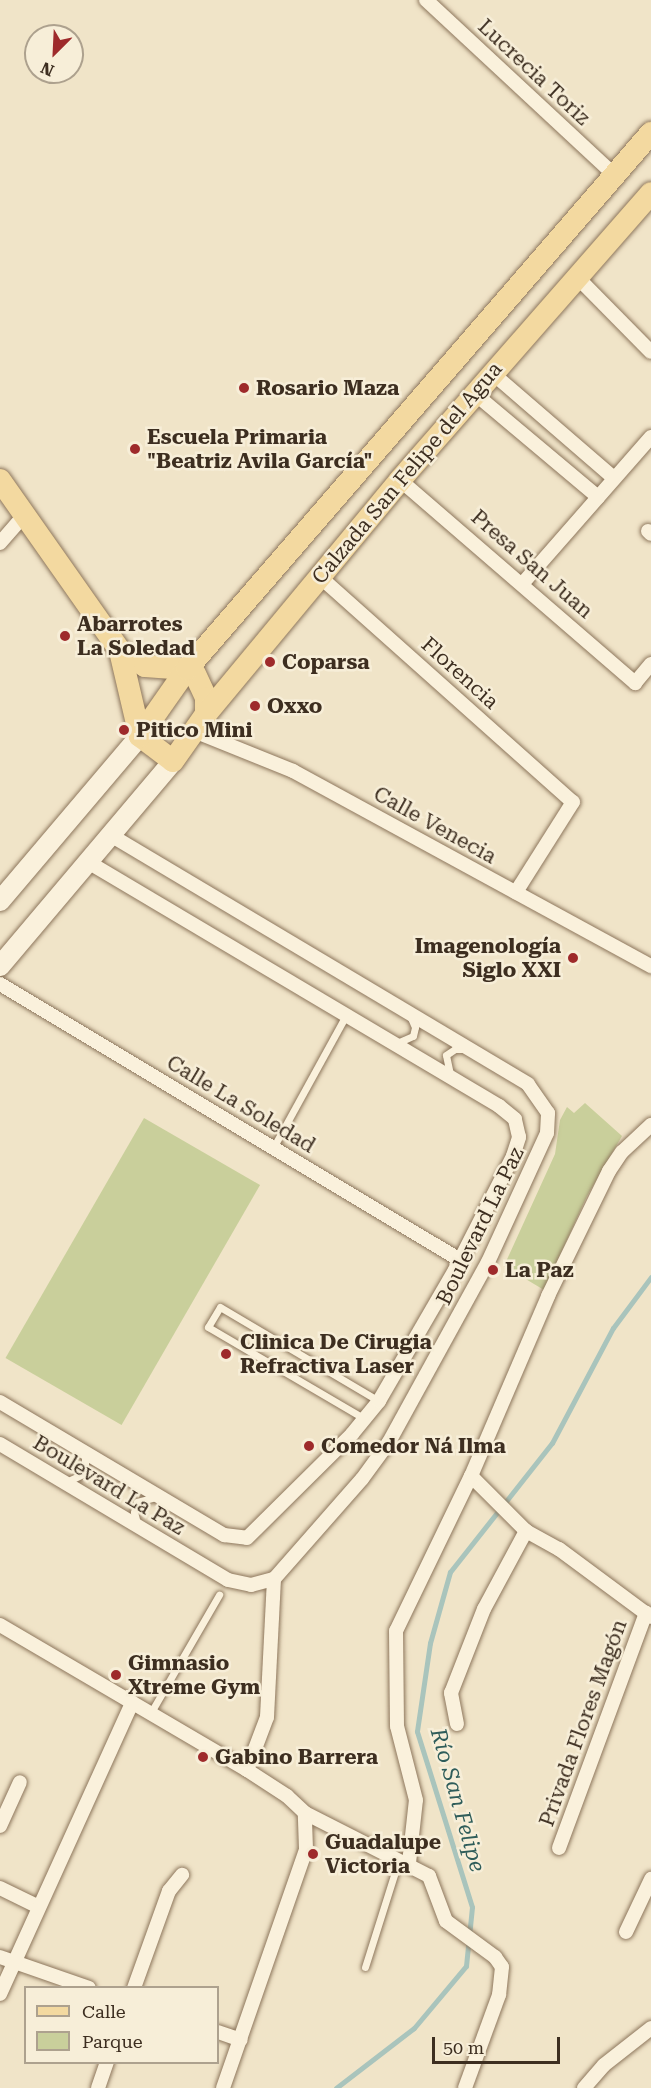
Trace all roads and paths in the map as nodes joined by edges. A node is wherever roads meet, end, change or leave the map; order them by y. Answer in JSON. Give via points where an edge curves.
{"nodes":[{"id":1,"x":426,"y":0,"type":"edge"},
{"id":2,"x":651,"y":133,"type":"edge"},
{"id":3,"x":614,"y":175,"type":"junction"},
{"id":4,"x":651,"y":193,"type":"edge"},
{"id":5,"x":577,"y":277,"type":"junction"},
{"id":6,"x":651,"y":352,"type":"edge"},
{"id":7,"x":491,"y":372,"type":"junction"},
{"id":8,"x":474,"y":393,"type":"junction"},
{"id":9,"x":651,"y":437,"type":"edge"},
{"id":10,"x":614,"y":478,"type":"junction"},
{"id":11,"x":0,"y":480,"type":"edge"},
{"id":12,"x":400,"y":480,"type":"junction"},
{"id":13,"x":598,"y":497,"type":"junction"},
{"id":14,"x":25,"y":514,"type":"junction"},
{"id":15,"x":0,"y":543,"type":"edge"},
{"id":16,"x":319,"y":576,"type":"junction"},
{"id":17,"x":523,"y":583,"type":"junction"},
{"id":18,"x":120,"y":651,"type":"junction"},
{"id":19,"x":651,"y":664,"type":"edge"},
{"id":20,"x":187,"y":669,"type":"junction"},
{"id":21,"x":200,"y":723,"type":"junction"},
{"id":22,"x":140,"y":736,"type":"junction"},
{"id":23,"x":173,"y":761,"type":"junction"},
{"id":24,"x":111,"y":835,"type":"junction"},
{"id":25,"x":88,"y":862,"type":"junction"},
{"id":26,"x":516,"y":892,"type":"junction"},
{"id":27,"x":0,"y":901,"type":"edge"},
{"id":28,"x":0,"y":966,"type":"edge"},
{"id":29,"x":651,"y":966,"type":"edge"},
{"id":30,"x":0,"y":984,"type":"edge"},
{"id":31,"x":407,"y":1011,"type":"junction"},
{"id":32,"x":346,"y":1015,"type":"junction"},
{"id":33,"x":391,"y":1042,"type":"junction"},
{"id":34,"x":473,"y":1050,"type":"junction"},
{"id":35,"x":454,"y":1079,"type":"junction"},
{"id":36,"x":651,"y":1125,"type":"edge"},
{"id":37,"x":273,"y":1148,"type":"junction"},
{"id":38,"x":460,"y":1260,"type":"junction"},
{"id":39,"x":379,"y":1401,"type":"junction"},
{"id":40,"x":0,"y":1402,"type":"edge"},
{"id":41,"x":365,"y":1419,"type":"junction"},
{"id":42,"x":0,"y":1444,"type":"edge"},
{"id":43,"x":84,"y":1452,"type":"junction"},
{"id":44,"x":471,"y":1476,"type":"junction"},
{"id":45,"x":66,"y":1482,"type":"junction"},
{"id":46,"x":159,"y":1497,"type":"junction"},
{"id":47,"x":140,"y":1527,"type":"junction"},
{"id":48,"x":522,"y":1527,"type":"junction"},
{"id":49,"x":274,"y":1579,"type":"junction"},
{"id":50,"x":219,"y":1595,"type":"dead end"},
{"id":51,"x":648,"y":1615,"type":"edge"},
{"id":52,"x":0,"y":1624,"type":"edge"},
{"id":53,"x":132,"y":1703,"type":"junction"},
{"id":54,"x":150,"y":1714,"type":"junction"},
{"id":55,"x":457,"y":1724,"type":"dead end"},
{"id":56,"x":248,"y":1770,"type":"junction"},
{"id":57,"x":20,"y":1782,"type":"dead end"},
{"id":58,"x":305,"y":1813,"type":"junction"},
{"id":59,"x":0,"y":1826,"type":"edge"},
{"id":60,"x":559,"y":1848,"type":"dead end"},
{"id":61,"x":404,"y":1861,"type":"junction"},
{"id":62,"x":183,"y":1875,"type":"dead end"},
{"id":63,"x":651,"y":1881,"type":"edge"},
{"id":64,"x":0,"y":1888,"type":"edge"},
{"id":65,"x":39,"y":1907,"type":"junction"},
{"id":66,"x":626,"y":1932,"type":"dead end"},
{"id":67,"x":7,"y":1959,"type":"edge"},
{"id":68,"x":365,"y":1967,"type":"dead end"},
{"id":69,"x":83,"y":1986,"type":"edge"},
{"id":70,"x":135,"y":1986,"type":"edge"},
{"id":71,"x":0,"y":1994,"type":"edge"},
{"id":72,"x":651,"y":2028,"type":"edge"},
{"id":73,"x":219,"y":2032,"type":"edge"},
{"id":74,"x":241,"y":2040,"type":"junction"},
{"id":75,"x":107,"y":2064,"type":"edge"},
{"id":76,"x":98,"y":2088,"type":"edge"},
{"id":77,"x":223,"y":2088,"type":"edge"},
{"id":78,"x":465,"y":2088,"type":"edge"},
{"id":79,"x":584,"y":2088,"type":"edge"}],
"edges":[{"from":1,"to":3,"type":"street","name":"Lucrecia Toriz"},
{"from":2,"to":3,"type":"main road","name":"Calzada San Felipe del Agua"},
{"from":3,"to":20,"type":"main road","name":"Calzada San Felipe del Agua"},
{"from":4,"to":5,"type":"main road","name":"Calzada San Felipe del Agua"},
{"from":5,"to":6,"type":"street"},
{"from":5,"to":7,"type":"main road","name":"Calzada San Felipe del Agua"},
{"from":7,"to":8,"type":"main road","name":"Calzada San Felipe del Agua"},
{"from":7,"to":10,"type":"street"},
{"from":8,"to":12,"type":"main road","name":"Calzada San Felipe del Agua"},
{"from":8,"to":13,"type":"street"},
{"from":9,"to":10,"type":"street"},
{"from":10,"to":13,"type":"street"},
{"from":11,"to":14,"type":"main road"},
{"from":12,"to":16,"type":"main road","name":"Calzada San Felipe del Agua"},
{"from":12,"to":17,"type":"street","name":"Presa San Juan"},
{"from":13,"to":17,"type":"street"},
{"from":14,"to":15,"type":"street"},
{"from":14,"to":18,"type":"main road"},
{"from":16,"to":21,"type":"main road","name":"Calzada San Felipe del Agua"},
{"from":16,"to":26,"type":"street","name":"Florencia","via":[[573,802]]},
{"from":17,"to":19,"type":"street","name":"Presa San Juan","via":[[634,683]]},
{"from":18,"to":20,"type":"main road","via":[[145,666]]},
{"from":18,"to":22,"type":"main road"},
{"from":20,"to":21,"type":"main road","via":[[202,687]]},
{"from":20,"to":22,"type":"main road","name":"Calzada San Felipe del Agua"},
{"from":21,"to":23,"type":"main road","name":"Calzada San Felipe del Agua"},
{"from":21,"to":26,"type":"street","name":"Calle Venecia"},
{"from":22,"to":23,"type":"main road"},
{"from":22,"to":27,"type":"street"},
{"from":23,"to":24,"type":"street"},
{"from":24,"to":25,"type":"street"},
{"from":24,"to":31,"type":"street","name":"Boulevard La Paz"},
{"from":25,"to":28,"type":"street"},
{"from":25,"to":32,"type":"street","name":"Boulevard La Paz"},
{"from":26,"to":29,"type":"street","name":"Calle Venecia"},
{"from":30,"to":37,"type":"street","name":"Calle La Soledad"},
{"from":31,"to":33,"type":"lane","via":[[415,1027],[413,1036],[407,1042]]},
{"from":31,"to":34,"type":"street","name":"Boulevard La Paz"},
{"from":32,"to":33,"type":"street","name":"Boulevard La Paz"},
{"from":32,"to":37,"type":"lane"},
{"from":33,"to":35,"type":"street","name":"Boulevard La Paz"},
{"from":34,"to":35,"type":"lane","via":[[454,1049],[447,1055],[447,1067]]},
{"from":34,"to":49,"type":"street","name":"Boulevard La Paz","via":[[528,1084],[540,1097],[549,1122],[542,1146],[488,1262],[389,1442],[362,1479]]},
{"from":35,"to":38,"type":"street","name":"Boulevard La Paz","via":[[508,1112],[515,1119],[519,1137]]},
{"from":36,"to":44,"type":"street","via":[[622,1152],[609,1171],[548,1296]]},
{"from":37,"to":38,"type":"street","name":"Calle La Soledad"},
{"from":38,"to":39,"type":"street","name":"Boulevard La Paz"},
{"from":39,"to":41,"type":"street","name":"Boulevard La Paz"},
{"from":39,"to":41,"type":"lane","via":[[220,1307],[208,1327]]},
{"from":40,"to":43,"type":"street","name":"Boulevard La Paz"},
{"from":41,"to":46,"type":"street","name":"Boulevard La Paz","via":[[247,1538],[224,1535]]},
{"from":42,"to":45,"type":"street","name":"Boulevard La Paz"},
{"from":43,"to":45,"type":"lane","via":[[85,1473]]},
{"from":43,"to":46,"type":"street","name":"Boulevard La Paz"},
{"from":44,"to":48,"type":"street"},
{"from":44,"to":61,"type":"street","via":[[394,1639],[398,1736],[416,1800]]},
{"from":45,"to":47,"type":"street","name":"Boulevard La Paz"},
{"from":46,"to":47,"type":"lane","via":[[137,1502],[134,1512]]},
{"from":47,"to":49,"type":"street","name":"Boulevard La Paz","via":[[228,1580],[250,1585]]},
{"from":48,"to":51,"type":"street","via":[[560,1549]]},
{"from":48,"to":55,"type":"street","via":[[484,1609],[452,1693]]},
{"from":49,"to":56,"type":"street","via":[[267,1717]]},
{"from":50,"to":54,"type":"lane"},
{"from":51,"to":60,"type":"street","name":"Privada Flores Magón"},
{"from":52,"to":53,"type":"street"},
{"from":53,"to":54,"type":"street"},
{"from":53,"to":65,"type":"street"},
{"from":54,"to":56,"type":"street"},
{"from":56,"to":58,"type":"street"},
{"from":57,"to":59,"type":"street"},
{"from":58,"to":61,"type":"street"},
{"from":58,"to":74,"type":"street","via":[[306,1849]]},
{"from":61,"to":68,"type":"lane"},
{"from":61,"to":78,"type":"street","via":[[429,1875],[444,1917],[454,1929],[488,1952],[502,1967],[502,1984]]},
{"from":62,"to":70,"type":"street","via":[[169,1891]]},
{"from":63,"to":66,"type":"street"},
{"from":64,"to":65,"type":"street"},
{"from":65,"to":67,"type":"street"},
{"from":67,"to":69,"type":"street"},
{"from":67,"to":71,"type":"street"},
{"from":72,"to":79,"type":"street","via":[[604,2066]]},
{"from":73,"to":74,"type":"street"},
{"from":74,"to":77,"type":"street"},
{"from":75,"to":76,"type":"street"}]}
